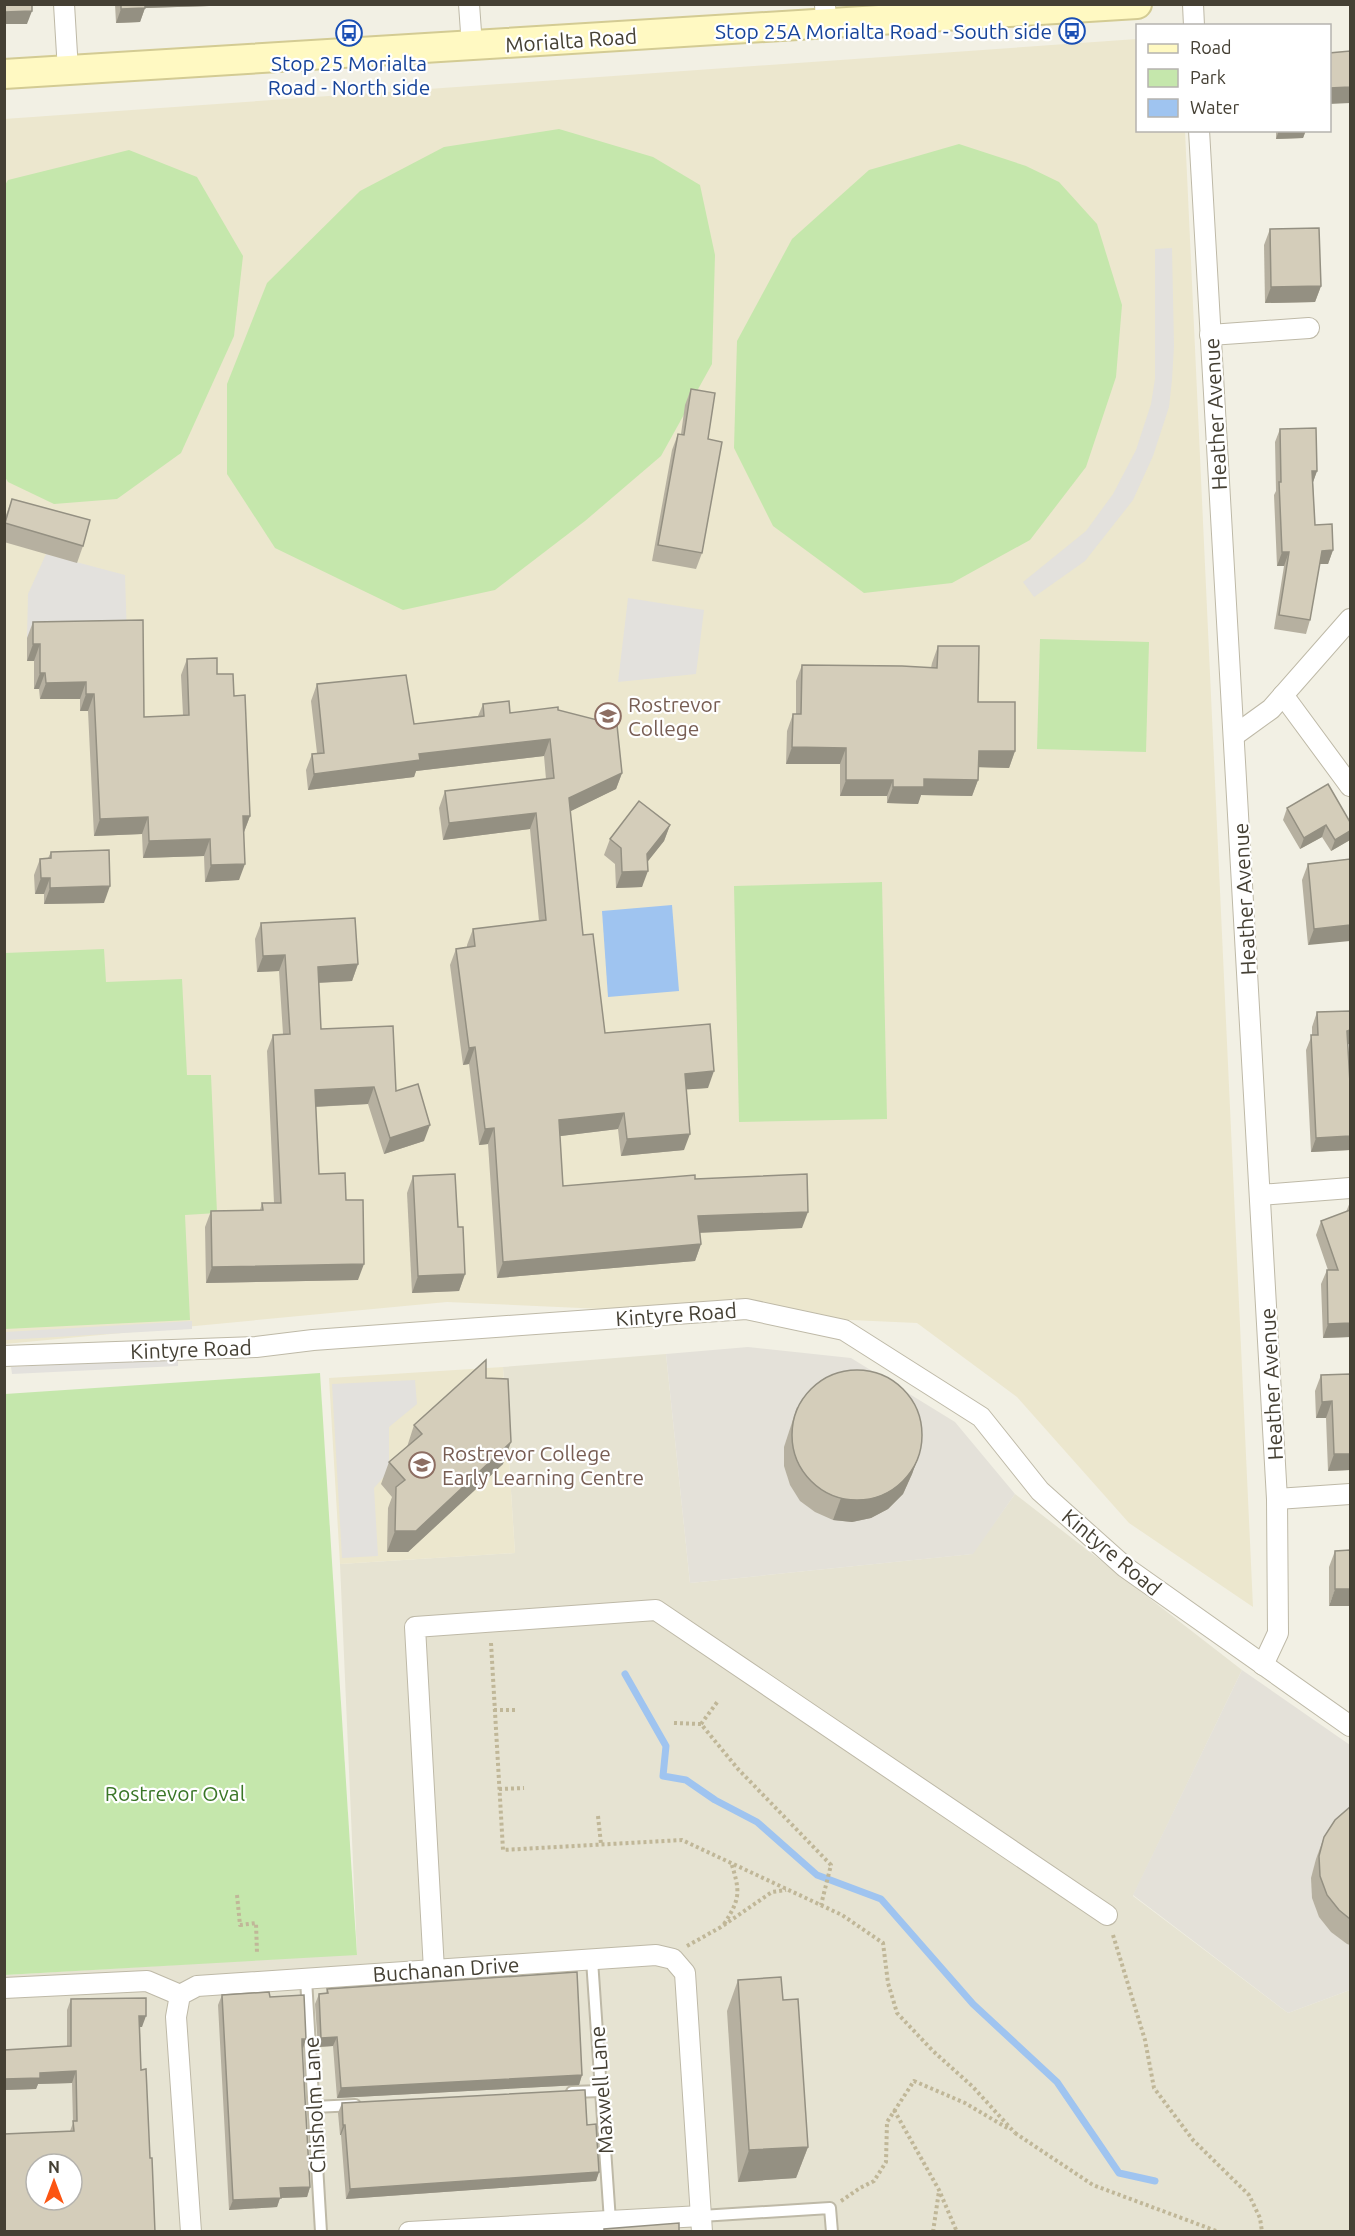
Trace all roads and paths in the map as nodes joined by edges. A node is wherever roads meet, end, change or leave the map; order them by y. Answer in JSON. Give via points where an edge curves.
{"nodes":[{"id":1,"x":64,"y":4,"type":"edge"},
{"id":2,"x":469,"y":4,"type":"edge"},
{"id":3,"x":1137,"y":4,"type":"edge"},
{"id":4,"x":1193,"y":4,"type":"edge"},
{"id":5,"x":825,"y":14,"type":"edge"},
{"id":6,"x":1194,"y":24,"type":"edge"},
{"id":7,"x":472,"y":46,"type":"junction"},
{"id":8,"x":68,"y":71,"type":"junction"},
{"id":9,"x":4,"y":74,"type":"edge"},
{"id":10,"x":1199,"y":132,"type":"edge"},
{"id":11,"x":1309,"y":328,"type":"dead end"},
{"id":12,"x":1210,"y":335,"type":"junction"},
{"id":13,"x":1350,"y":619,"type":"edge"},
{"id":14,"x":1283,"y":695,"type":"junction"},
{"id":15,"x":1235,"y":735,"type":"junction"},
{"id":16,"x":1350,"y":786,"type":"edge"},
{"id":17,"x":1350,"y":1188,"type":"edge"},
{"id":18,"x":1260,"y":1195,"type":"junction"},
{"id":19,"x":4,"y":1356,"type":"edge"},
{"id":20,"x":1350,"y":1494,"type":"edge"},
{"id":21,"x":1277,"y":1499,"type":"junction"},
{"id":22,"x":490,"y":1632,"type":"dead end"},
{"id":23,"x":1263,"y":1665,"type":"junction"},
{"id":24,"x":718,"y":1701,"type":"dead end"},
{"id":25,"x":494,"y":1710,"type":"junction"},
{"id":26,"x":518,"y":1710,"type":"dead end"},
{"id":27,"x":674,"y":1723,"type":"dead end"},
{"id":28,"x":701,"y":1724,"type":"junction"},
{"id":29,"x":1350,"y":1726,"type":"edge"},
{"id":30,"x":524,"y":1788,"type":"dead end"},
{"id":31,"x":499,"y":1789,"type":"junction"},
{"id":32,"x":598,"y":1816,"type":"dead end"},
{"id":33,"x":601,"y":1844,"type":"junction"},
{"id":34,"x":731,"y":1862,"type":"junction"},
{"id":35,"x":788,"y":1889,"type":"junction"},
{"id":36,"x":237,"y":1895,"type":"dead end"},
{"id":37,"x":821,"y":1905,"type":"junction"},
{"id":38,"x":1107,"y":1915,"type":"joint"},
{"id":39,"x":722,"y":1927,"type":"junction"},
{"id":40,"x":256,"y":1953,"type":"dead end"},
{"id":41,"x":673,"y":1959,"type":"junction"},
{"id":42,"x":592,"y":1960,"type":"junction"},
{"id":43,"x":434,"y":1970,"type":"junction"},
{"id":44,"x":306,"y":1979,"type":"junction"},
{"id":45,"x":4,"y":1988,"type":"edge"},
{"id":46,"x":180,"y":1995,"type":"junction"},
{"id":47,"x":601,"y":2091,"type":"junction"},
{"id":48,"x":565,"y":2093,"type":"edge"},
{"id":49,"x":362,"y":2104,"type":"edge"},
{"id":50,"x":314,"y":2107,"type":"junction"},
{"id":51,"x":894,"y":2110,"type":"junction"},
{"id":52,"x":1015,"y":2133,"type":"junction"},
{"id":53,"x":939,"y":2190,"type":"junction"},
{"id":54,"x":831,"y":2208,"type":"junction"},
{"id":55,"x":610,"y":2221,"type":"junction"},
{"id":56,"x":701,"y":2224,"type":"edge"},
{"id":57,"x":450,"y":2231,"type":"edge"},
{"id":58,"x":191,"y":2232,"type":"edge"},
{"id":59,"x":321,"y":2232,"type":"edge"},
{"id":60,"x":409,"y":2232,"type":"edge"},
{"id":61,"x":832,"y":2232,"type":"edge"},
{"id":62,"x":933,"y":2232,"type":"edge"},
{"id":63,"x":957,"y":2232,"type":"edge"},
{"id":64,"x":1219,"y":2232,"type":"edge"},
{"id":65,"x":1262,"y":2232,"type":"edge"}],
"edges":[{"from":1,"to":8,"type":"street"},
{"from":2,"to":7,"type":"street"},
{"from":3,"to":5,"type":"main road","name":"Morialta Road"},
{"from":4,"to":6,"type":"street"},
{"from":5,"to":7,"type":"main road","name":"Morialta Road"},
{"from":7,"to":8,"type":"main road","name":"Morialta Road"},
{"from":8,"to":9,"type":"main road","name":"Morialta Road"},
{"from":10,"to":12,"type":"street","name":"Heather Avenue"},
{"from":11,"to":12,"type":"street"},
{"from":12,"to":15,"type":"street","name":"Heather Avenue"},
{"from":13,"to":14,"type":"street"},
{"from":14,"to":15,"type":"street","via":[[1271,709]]},
{"from":14,"to":16,"type":"street"},
{"from":15,"to":18,"type":"street","name":"Heather Avenue"},
{"from":17,"to":18,"type":"street"},
{"from":18,"to":21,"type":"street","name":"Heather Avenue"},
{"from":19,"to":23,"type":"street","name":"Kintyre Road","via":[[256,1347],[746,1309],[844,1330],[981,1417],[1040,1491],[1125,1567]]},
{"from":20,"to":21,"type":"street"},
{"from":21,"to":23,"type":"street","name":"Heather Avenue","via":[[1278,1633]]},
{"from":22,"to":25,"type":"path"},
{"from":23,"to":29,"type":"street","name":"Kintyre Road"},
{"from":24,"to":28,"type":"path"},
{"from":25,"to":26,"type":"path"},
{"from":25,"to":31,"type":"path"},
{"from":27,"to":28,"type":"path"},
{"from":28,"to":37,"type":"path","via":[[738,1769],[831,1864]]},
{"from":30,"to":31,"type":"path"},
{"from":31,"to":33,"type":"path","via":[[503,1850]]},
{"from":32,"to":33,"type":"path"},
{"from":33,"to":34,"type":"path","via":[[682,1840]]},
{"from":34,"to":35,"type":"path"},
{"from":34,"to":39,"type":"path","via":[[739,1888],[733,1910]]},
{"from":35,"to":37,"type":"path"},
{"from":35,"to":39,"type":"path","via":[[772,1892]]},
{"from":36,"to":40,"type":"path","via":[[240,1925],[256,1923]]},
{"from":37,"to":52,"type":"path","via":[[883,1943],[897,2013]]},
{"from":38,"to":43,"type":"street","via":[[656,1610],[415,1627]]},
{"from":38,"to":65,"type":"path","via":[[1145,2040],[1154,2088],[1193,2140],[1249,2195]]},
{"from":39,"to":41,"type":"path","via":[[690,1944]]},
{"from":41,"to":42,"type":"street","name":"Buchanan Drive","via":[[656,1955]]},
{"from":41,"to":56,"type":"street","via":[[685,1973]]},
{"from":42,"to":43,"type":"street","name":"Buchanan Drive"},
{"from":42,"to":47,"type":"lane","name":"Maxwell Lane"},
{"from":43,"to":44,"type":"street","name":"Buchanan Drive"},
{"from":44,"to":46,"type":"street","name":"Buchanan Drive","via":[[197,1986]]},
{"from":44,"to":50,"type":"lane","name":"Chisholm Lane"},
{"from":45,"to":46,"type":"street","via":[[147,1981]]},
{"from":46,"to":58,"type":"street","via":[[176,2017]]},
{"from":47,"to":48,"type":"lane"},
{"from":47,"to":55,"type":"lane","name":"Maxwell Lane"},
{"from":49,"to":50,"type":"lane"},
{"from":50,"to":59,"type":"lane","name":"Chisholm Lane"},
{"from":51,"to":52,"type":"path","via":[[914,2081],[965,2103]]},
{"from":51,"to":53,"type":"path"},
{"from":51,"to":54,"type":"path","via":[[887,2122],[886,2162],[874,2181]]},
{"from":52,"to":64,"type":"path","via":[[1093,2185]]},
{"from":53,"to":62,"type":"path"},
{"from":53,"to":63,"type":"path"},
{"from":54,"to":56,"type":"lane"},
{"from":54,"to":61,"type":"lane"},
{"from":55,"to":56,"type":"street"},
{"from":55,"to":57,"type":"street"},
{"from":57,"to":60,"type":"street"}]}
